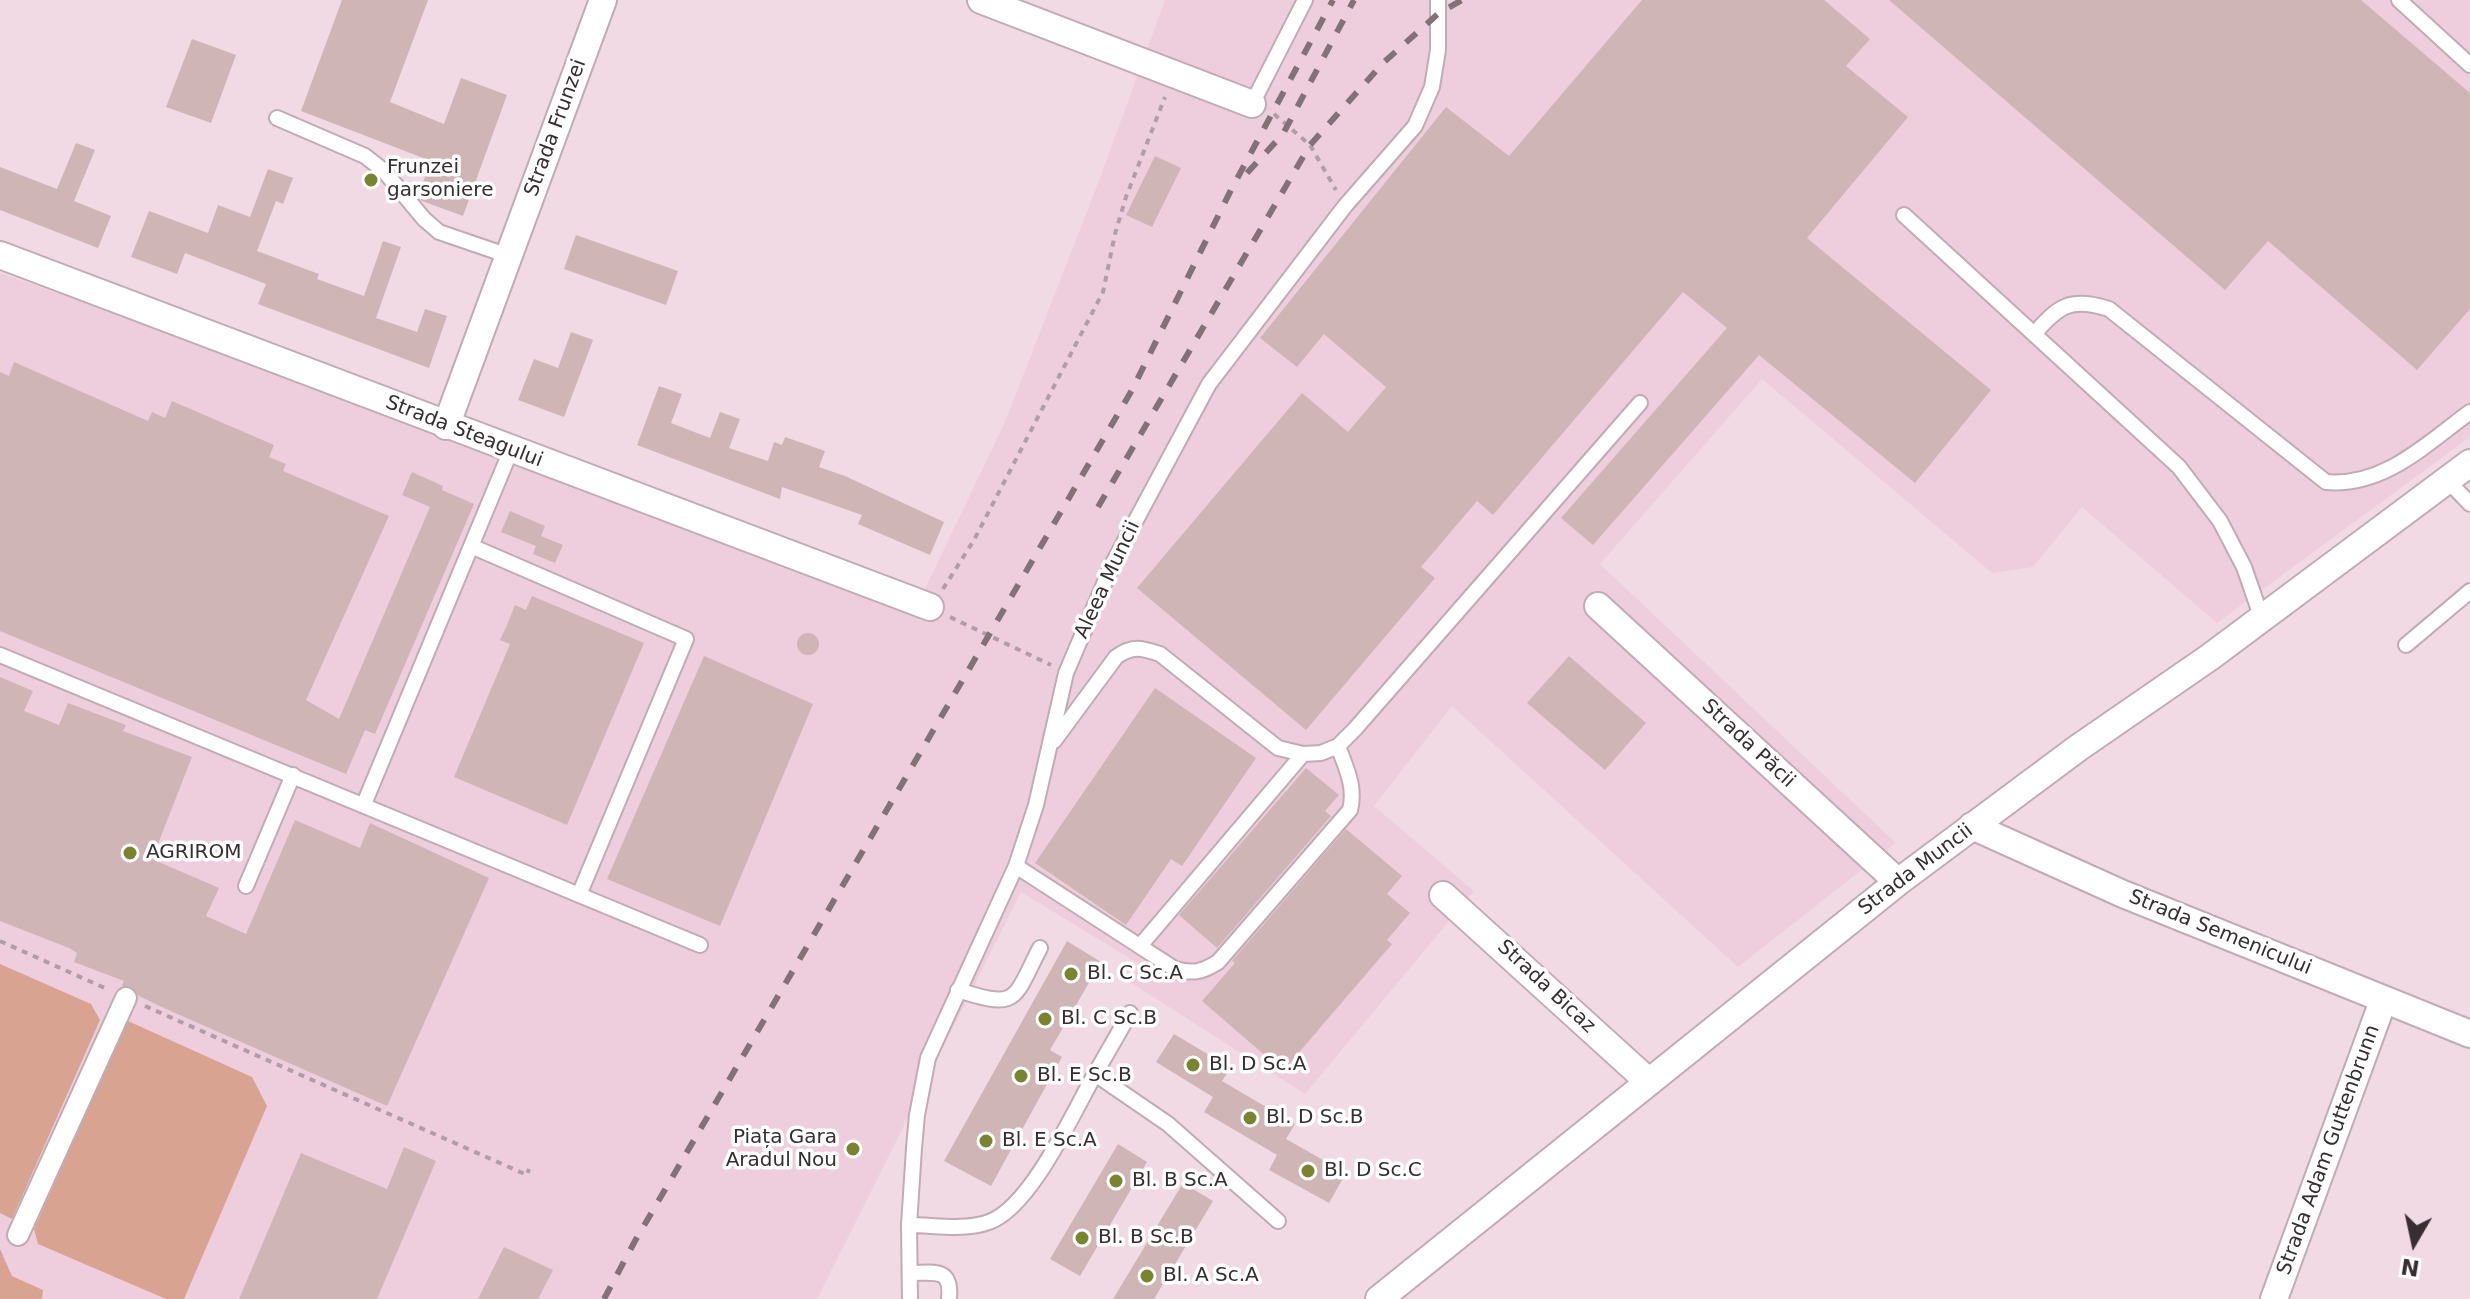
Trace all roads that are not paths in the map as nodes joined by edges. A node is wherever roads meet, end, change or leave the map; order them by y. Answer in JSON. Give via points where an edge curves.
{"nodes":[{"id":1,"x":603,"y":0,"type":"edge"},
{"id":2,"x":981,"y":0,"type":"edge"},
{"id":3,"x":1305,"y":0,"type":"edge"},
{"id":4,"x":1438,"y":0,"type":"edge"},
{"id":5,"x":2399,"y":0,"type":"edge"},
{"id":6,"x":2470,"y":65,"type":"edge"},
{"id":7,"x":1252,"y":104,"type":"joint"},
{"id":8,"x":277,"y":118,"type":"dead end"},
{"id":9,"x":1904,"y":215,"type":"dead end"},
{"id":10,"x":0,"y":255,"type":"edge"},
{"id":11,"x":509,"y":256,"type":"junction"},
{"id":12,"x":2034,"y":334,"type":"junction"},
{"id":13,"x":1640,"y":403,"type":"dead end"},
{"id":14,"x":2470,"y":412,"type":"edge"},
{"id":15,"x":446,"y":426,"type":"junction"},
{"id":16,"x":511,"y":450,"type":"junction"},
{"id":17,"x":2470,"y":463,"type":"edge"},
{"id":18,"x":2448,"y":481,"type":"junction"},
{"id":19,"x":2470,"y":504,"type":"edge"},
{"id":20,"x":471,"y":546,"type":"junction"},
{"id":21,"x":2470,"y":591,"type":"edge"},
{"id":22,"x":1598,"y":606,"type":"dead end"},
{"id":23,"x":930,"y":607,"type":"road end"},
{"id":24,"x":2262,"y":619,"type":"junction"},
{"id":25,"x":2406,"y":645,"type":"dead end"},
{"id":26,"x":0,"y":655,"type":"edge"},
{"id":27,"x":1338,"y":746,"type":"junction"},
{"id":28,"x":1049,"y":748,"type":"junction"},
{"id":29,"x":1303,"y":754,"type":"junction"},
{"id":30,"x":293,"y":775,"type":"junction"},
{"id":31,"x":364,"y":804,"type":"junction"},
{"id":32,"x":1972,"y":826,"type":"junction"},
{"id":33,"x":1016,"y":866,"type":"junction"},
{"id":34,"x":1898,"y":882,"type":"junction"},
{"id":35,"x":246,"y":886,"type":"dead end"},
{"id":36,"x":579,"y":895,"type":"junction"},
{"id":37,"x":1443,"y":895,"type":"dead end"},
{"id":38,"x":700,"y":945,"type":"dead end"},
{"id":39,"x":1140,"y":946,"type":"junction"},
{"id":40,"x":1040,"y":948,"type":"dead end"},
{"id":41,"x":958,"y":990,"type":"junction"},
{"id":42,"x":126,"y":998,"type":"road end"},
{"id":43,"x":2383,"y":1001,"type":"junction"},
{"id":44,"x":1130,"y":1013,"type":"dead end"},
{"id":45,"x":2470,"y":1034,"type":"edge"},
{"id":46,"x":1095,"y":1074,"type":"junction"},
{"id":47,"x":1648,"y":1081,"type":"junction"},
{"id":48,"x":1278,"y":1221,"type":"dead end"},
{"id":49,"x":909,"y":1225,"type":"junction"},
{"id":50,"x":18,"y":1235,"type":"dead end"},
{"id":51,"x":910,"y":1273,"type":"junction"},
{"id":52,"x":910,"y":1299,"type":"edge"},
{"id":53,"x":949,"y":1299,"type":"edge"},
{"id":54,"x":1379,"y":1299,"type":"edge"},
{"id":55,"x":2274,"y":1299,"type":"edge"}],
"edges":[{"from":1,"to":11,"type":"street","name":"Strada Frunzei"},
{"from":2,"to":7,"type":"street"},
{"from":3,"to":7,"type":"lane"},
{"from":4,"to":28,"type":"lane","name":"Aleea Muncii","via":[[1432,87],[1415,126],[1345,206],[1209,384],[1113,563],[1066,673]]},
{"from":5,"to":6,"type":"lane"},
{"from":8,"to":11,"type":"lane","via":[[365,156],[439,232]]},
{"from":9,"to":12,"type":"lane"},
{"from":10,"to":15,"type":"street","name":"Strada Steagului"},
{"from":11,"to":15,"type":"street","name":"Strada Frunzei"},
{"from":12,"to":14,"type":"lane","via":[[2069,303],[2109,309],[2326,482],[2344,484],[2387,472]]},
{"from":12,"to":24,"type":"lane","via":[[2179,467],[2220,521]]},
{"from":13,"to":27,"type":"lane"},
{"from":15,"to":16,"type":"street","name":"Strada Steagului"},
{"from":16,"to":20,"type":"lane"},
{"from":16,"to":23,"type":"street","name":"Strada Steagului"},
{"from":17,"to":18,"type":"street","name":"Strada Muncii"},
{"from":18,"to":19,"type":"lane"},
{"from":18,"to":24,"type":"street","name":"Strada Muncii"},
{"from":20,"to":31,"type":"lane"},
{"from":20,"to":36,"type":"lane","via":[[686,639]]},
{"from":21,"to":25,"type":"lane"},
{"from":22,"to":34,"type":"street","name":"Strada Păcii"},
{"from":24,"to":32,"type":"street","name":"Strada Muncii"},
{"from":26,"to":30,"type":"lane"},
{"from":27,"to":29,"type":"lane"},
{"from":27,"to":39,"type":"lane","via":[[1351,779],[1350,810],[1218,962],[1189,973]]},
{"from":28,"to":29,"type":"lane","via":[[1116,657],[1138,647],[1160,654],[1278,748]]},
{"from":28,"to":33,"type":"lane","name":"Aleea Muncii"},
{"from":29,"to":39,"type":"lane"},
{"from":30,"to":31,"type":"lane"},
{"from":30,"to":35,"type":"lane"},
{"from":31,"to":36,"type":"lane"},
{"from":32,"to":34,"type":"street","name":"Strada Muncii"},
{"from":32,"to":43,"type":"street","name":"Strada Semenicului"},
{"from":33,"to":39,"type":"lane"},
{"from":33,"to":41,"type":"lane","name":"Aleea Muncii"},
{"from":34,"to":47,"type":"street","name":"Strada Muncii"},
{"from":36,"to":38,"type":"lane"},
{"from":37,"to":47,"type":"street","name":"Strada Bicaz"},
{"from":40,"to":41,"type":"lane","via":[[1015,996],[991,1001]]},
{"from":41,"to":49,"type":"lane","name":"Aleea Muncii","via":[[928,1058],[917,1115]]},
{"from":42,"to":50,"type":"street"},
{"from":43,"to":45,"type":"street","name":"Strada Semenicului"},
{"from":43,"to":55,"type":"street","name":"Strada Adam Guttenbrunn"},
{"from":44,"to":46,"type":"lane"},
{"from":46,"to":48,"type":"lane","via":[[1168,1124]]},
{"from":46,"to":49,"type":"lane","via":[[1014,1207],[979,1225]]},
{"from":47,"to":54,"type":"street","name":"Strada Muncii"},
{"from":49,"to":51,"type":"lane","name":"Aleea Muncii"},
{"from":51,"to":52,"type":"lane","name":"Aleea Muncii"},
{"from":51,"to":53,"type":"lane","via":[[947,1277]]}]}
